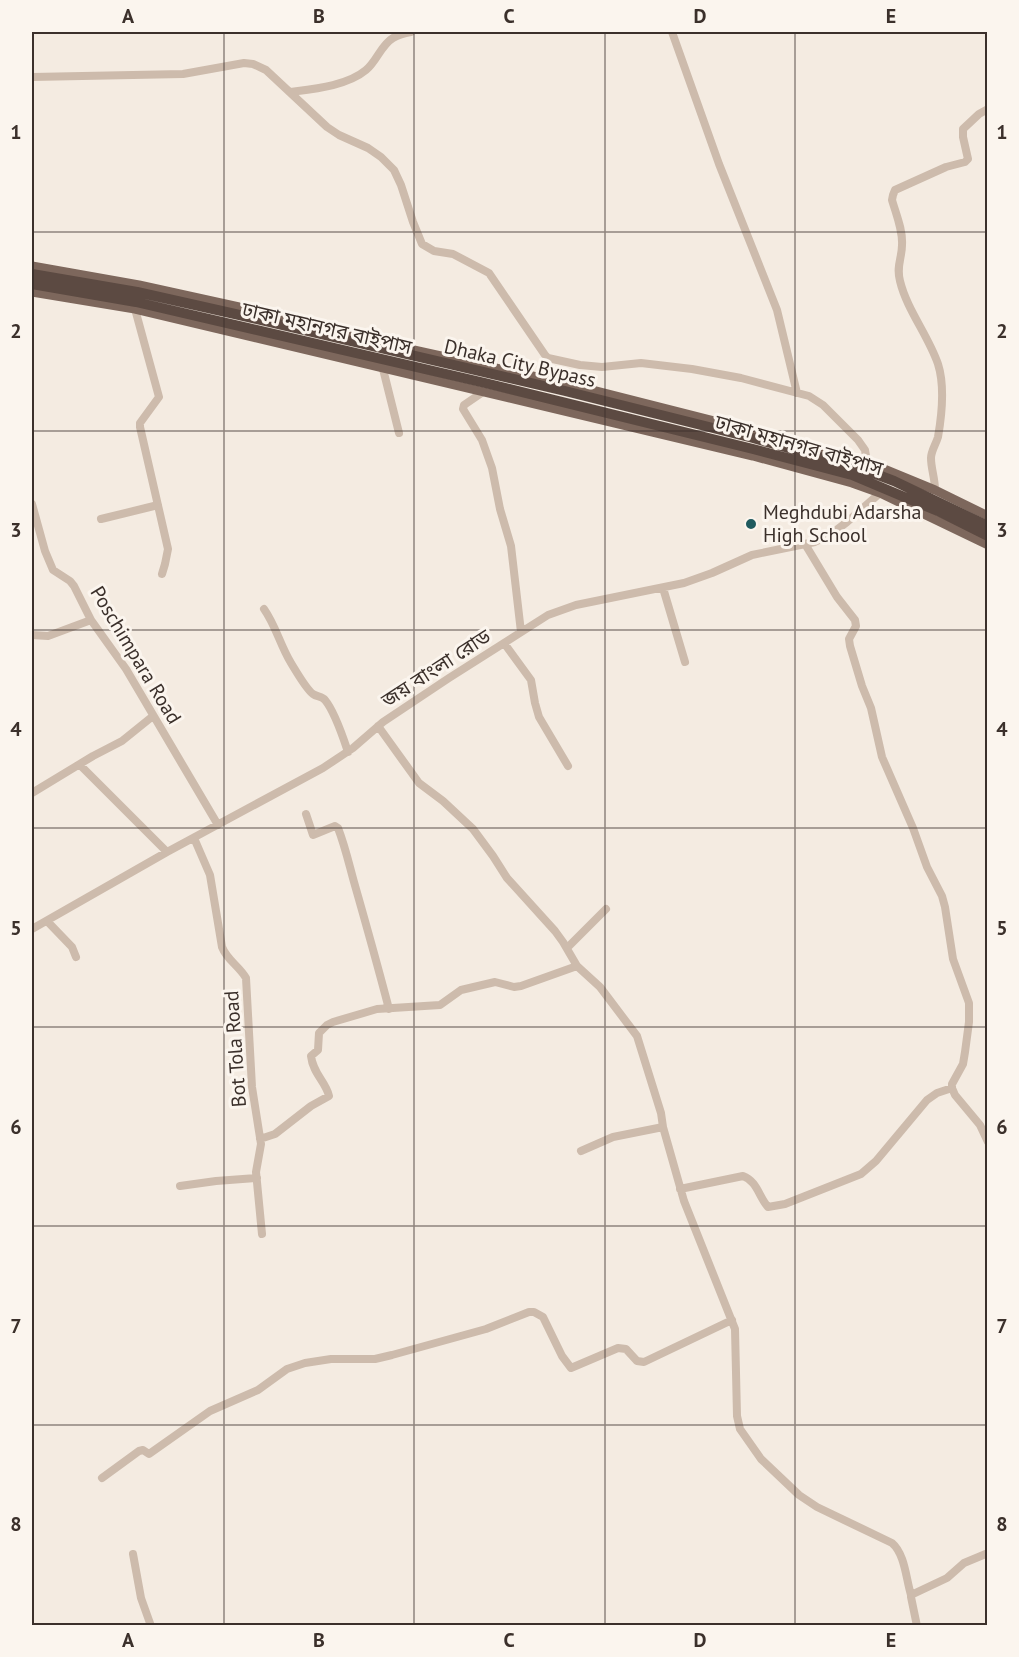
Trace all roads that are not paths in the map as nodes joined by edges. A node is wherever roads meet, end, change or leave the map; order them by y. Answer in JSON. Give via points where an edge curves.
{"nodes":[{"id":1,"x":411,"y":32,"type":"edge"},
{"id":2,"x":672,"y":32,"type":"edge"},
{"id":3,"x":32,"y":77,"type":"edge"},
{"id":4,"x":290,"y":92,"type":"junction"},
{"id":5,"x":987,"y":110,"type":"edge"},
{"id":6,"x":32,"y":266,"type":"edge"},
{"id":7,"x":32,"y":274,"type":"edge"},
{"id":8,"x":32,"y":284,"type":"edge"},
{"id":9,"x":32,"y":292,"type":"edge"},
{"id":10,"x":135,"y":309,"type":"junction"},
{"id":11,"x":383,"y":369,"type":"junction"},
{"id":12,"x":483,"y":392,"type":"junction"},
{"id":13,"x":797,"y":393,"type":"junction"},
{"id":14,"x":399,"y":432,"type":"dead end"},
{"id":15,"x":867,"y":462,"type":"junction"},
{"id":16,"x":935,"y":490,"type":"junction"},
{"id":17,"x":880,"y":493,"type":"junction"},
{"id":18,"x":32,"y":504,"type":"edge"},
{"id":19,"x":158,"y":505,"type":"junction"},
{"id":20,"x":987,"y":516,"type":"edge"},
{"id":21,"x":101,"y":519,"type":"dead end"},
{"id":22,"x":987,"y":526,"type":"edge"},
{"id":23,"x":987,"y":536,"type":"edge"},
{"id":24,"x":805,"y":544,"type":"junction"},
{"id":25,"x":987,"y":545,"type":"edge"},
{"id":26,"x":162,"y":574,"type":"dead end"},
{"id":27,"x":663,"y":588,"type":"junction"},
{"id":28,"x":264,"y":609,"type":"dead end"},
{"id":29,"x":91,"y":620,"type":"junction"},
{"id":30,"x":521,"y":632,"type":"junction"},
{"id":31,"x":32,"y":635,"type":"edge"},
{"id":32,"x":504,"y":643,"type":"junction"},
{"id":33,"x":685,"y":662,"type":"dead end"},
{"id":34,"x":153,"y":716,"type":"junction"},
{"id":35,"x":378,"y":726,"type":"junction"},
{"id":36,"x":348,"y":752,"type":"junction"},
{"id":37,"x":80,"y":765,"type":"junction"},
{"id":38,"x":568,"y":766,"type":"dead end"},
{"id":39,"x":32,"y":793,"type":"edge"},
{"id":40,"x":306,"y":814,"type":"dead end"},
{"id":41,"x":218,"y":825,"type":"junction"},
{"id":42,"x":194,"y":838,"type":"junction"},
{"id":43,"x":167,"y":852,"type":"junction"},
{"id":44,"x":606,"y":909,"type":"dead end"},
{"id":45,"x":47,"y":921,"type":"junction"},
{"id":46,"x":32,"y":929,"type":"edge"},
{"id":47,"x":567,"y":948,"type":"junction"},
{"id":48,"x":76,"y":957,"type":"dead end"},
{"id":49,"x":577,"y":966,"type":"junction"},
{"id":50,"x":389,"y":1009,"type":"junction"},
{"id":51,"x":952,"y":1088,"type":"junction"},
{"id":52,"x":663,"y":1127,"type":"junction"},
{"id":53,"x":260,"y":1139,"type":"junction"},
{"id":54,"x":987,"y":1142,"type":"edge"},
{"id":55,"x":581,"y":1151,"type":"dead end"},
{"id":56,"x":257,"y":1178,"type":"junction"},
{"id":57,"x":180,"y":1186,"type":"dead end"},
{"id":58,"x":680,"y":1189,"type":"junction"},
{"id":59,"x":262,"y":1234,"type":"dead end"},
{"id":60,"x":732,"y":1320,"type":"junction"},
{"id":61,"x":102,"y":1478,"type":"dead end"},
{"id":62,"x":987,"y":1553,"type":"edge"},
{"id":63,"x":133,"y":1554,"type":"dead end"},
{"id":64,"x":911,"y":1595,"type":"junction"},
{"id":65,"x":151,"y":1626,"type":"edge"},
{"id":66,"x":917,"y":1626,"type":"edge"}],
"edges":[{"from":1,"to":4,"type":"street","via":[[393,37],[365,71],[349,80]]},
{"from":2,"to":13,"type":"street","via":[[777,310]]},
{"from":3,"to":4,"type":"street","via":[[183,74],[253,64],[266,70]]},
{"from":4,"to":13,"type":"street","via":[[327,127],[368,148],[394,170],[422,244],[453,254],[489,273],[548,358],[602,367],[641,363],[717,372]]},
{"from":5,"to":16,"type":"street","via":[[963,129],[968,159],[965,162],[895,190],[892,200],[903,244],[899,278],[940,374],[938,432],[931,457]]},
{"from":6,"to":15,"type":"main road","via":[[139,285],[569,384]]},
{"from":7,"to":22,"type":"highway","name":"Dhaka City Bypass","via":[[235,314],[753,438],[866,470]]},
{"from":8,"to":23,"type":"highway","name":"ঢাকা মহানগর বাইপাস","via":[[136,302],[764,452],[852,476]]},
{"from":9,"to":10,"type":"main road"},
{"from":10,"to":11,"type":"main road"},
{"from":10,"to":19,"type":"street","via":[[159,397],[140,423]]},
{"from":11,"to":12,"type":"main road"},
{"from":11,"to":14,"type":"street"},
{"from":12,"to":17,"type":"main road","via":[[742,453]]},
{"from":12,"to":30,"type":"street","via":[[463,409],[482,440],[492,468],[511,546]]},
{"from":13,"to":15,"type":"street","via":[[823,405],[862,445]]},
{"from":15,"to":16,"type":"main road"},
{"from":16,"to":20,"type":"main road"},
{"from":17,"to":24,"type":"street","name":"জয় বাংলা রোড","via":[[830,535]]},
{"from":17,"to":25,"type":"main road"},
{"from":18,"to":29,"type":"street","name":"Poschimpara Road","via":[[53,570],[74,586]]},
{"from":19,"to":21,"type":"street"},
{"from":19,"to":26,"type":"street","via":[[168,549]]},
{"from":24,"to":27,"type":"street","name":"জয় বাংলা রোড","via":[[752,555],[701,578]]},
{"from":24,"to":51,"type":"street","via":[[855,621],[849,646],[871,708],[882,757],[945,907],[953,959],[969,1002],[963,1064]]},
{"from":27,"to":30,"type":"street","name":"জয় বাংলা রোড","via":[[568,607]]},
{"from":27,"to":33,"type":"street"},
{"from":28,"to":36,"type":"street","via":[[303,681],[314,694],[326,700]]},
{"from":29,"to":31,"type":"street","via":[[48,636]]},
{"from":29,"to":34,"type":"street","name":"Poschimpara Road"},
{"from":30,"to":32,"type":"street","name":"জয় বাংলা রোড"},
{"from":32,"to":35,"type":"street","name":"জয় বাংলা রোড"},
{"from":32,"to":38,"type":"street","via":[[531,681],[540,717]]},
{"from":34,"to":37,"type":"street","via":[[127,738]]},
{"from":34,"to":41,"type":"street","name":"Poschimpara Road"},
{"from":35,"to":36,"type":"street","name":"জয় বাংলা রোড"},
{"from":35,"to":47,"type":"street","via":[[419,783],[473,829],[507,878]]},
{"from":36,"to":41,"type":"street","name":"জয় বাংলা রোড"},
{"from":37,"to":39,"type":"street"},
{"from":37,"to":43,"type":"street"},
{"from":40,"to":50,"type":"street","via":[[313,835],[338,828]]},
{"from":41,"to":42,"type":"street","name":"জয় বাংলা রোড"},
{"from":42,"to":43,"type":"street","name":"জয় বাংলা রোড"},
{"from":42,"to":53,"type":"street","name":"Bot Tola Road","via":[[210,875],[222,947],[246,978],[252,1087]]},
{"from":43,"to":45,"type":"street","name":"জয় বাংলা রোড"},
{"from":44,"to":47,"type":"street"},
{"from":45,"to":46,"type":"street","name":"জয় বাংলা রোড"},
{"from":45,"to":48,"type":"street","via":[[72,947]]},
{"from":47,"to":49,"type":"street"},
{"from":49,"to":50,"type":"street","via":[[521,986],[495,982],[461,990],[440,1005]]},
{"from":49,"to":52,"type":"street","via":[[606,995],[637,1036]]},
{"from":50,"to":53,"type":"street","via":[[351,1016],[322,1030],[318,1050],[311,1059],[329,1096],[279,1132]]},
{"from":51,"to":54,"type":"street","via":[[980,1125]]},
{"from":51,"to":58,"type":"street","via":[[927,1100],[861,1174],[785,1204],[768,1207],[753,1183],[743,1176]]},
{"from":52,"to":55,"type":"street","via":[[616,1136]]},
{"from":52,"to":58,"type":"street"},
{"from":53,"to":56,"type":"street","name":"Bot Tola Road"},
{"from":56,"to":57,"type":"street"},
{"from":56,"to":59,"type":"street","name":"Bot Tola Road"},
{"from":58,"to":60,"type":"street"},
{"from":60,"to":61,"type":"street","via":[[644,1362],[618,1348],[571,1368],[543,1317],[529,1312],[486,1329],[375,1359],[305,1363],[210,1411],[149,1454],[139,1451]]},
{"from":60,"to":64,"type":"street","via":[[740,1429],[761,1459],[799,1495],[897,1547]]},
{"from":62,"to":64,"type":"street"},
{"from":63,"to":65,"type":"street"},
{"from":64,"to":66,"type":"street"}]}
